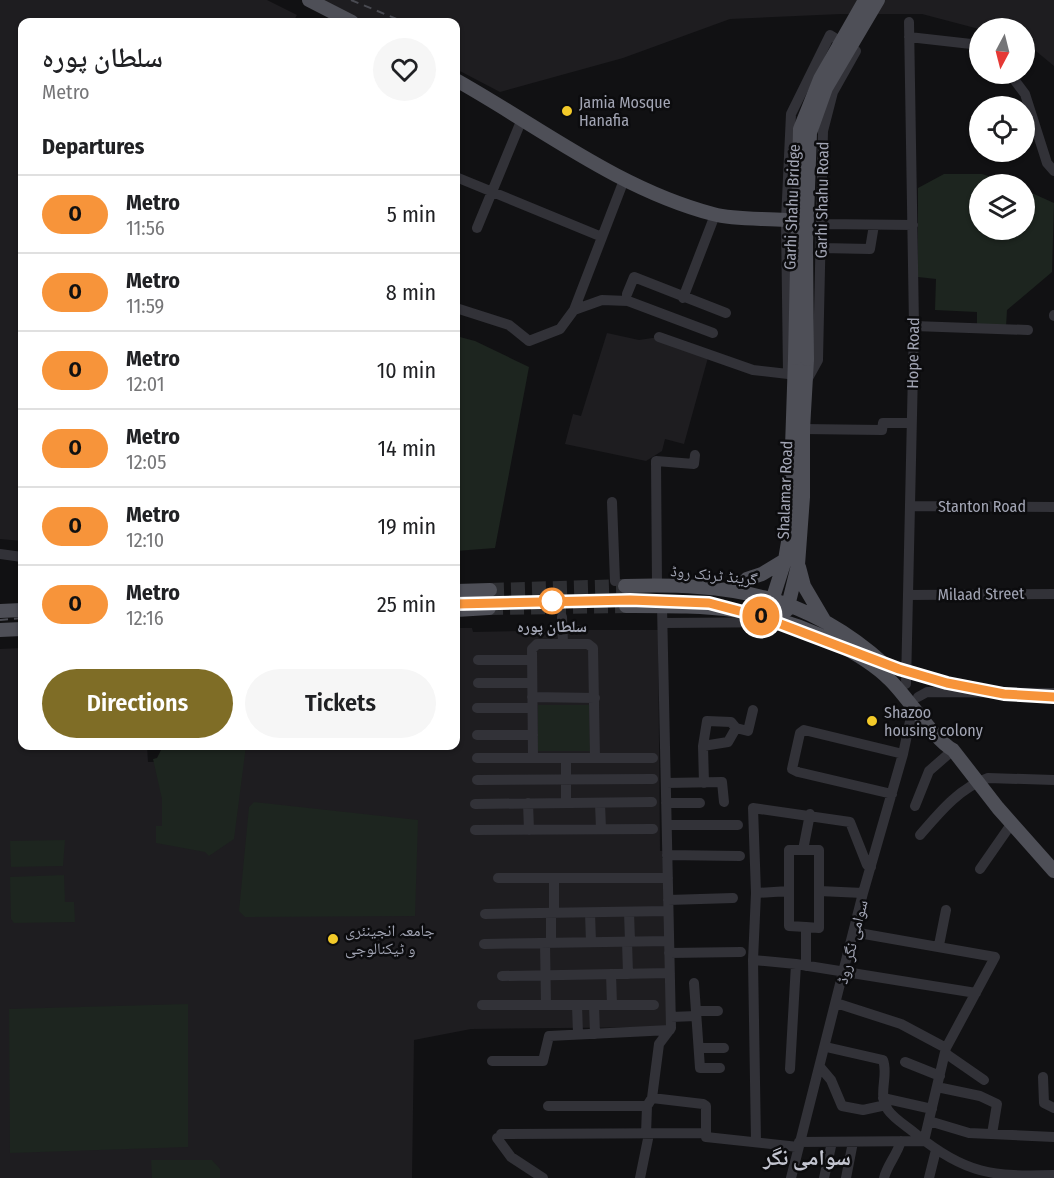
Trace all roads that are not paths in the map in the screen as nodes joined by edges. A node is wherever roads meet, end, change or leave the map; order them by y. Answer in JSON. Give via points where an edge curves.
{"nodes":[{"id":1,"x":309,"y":0,"type":"edge"},
{"id":2,"x":865,"y":0,"type":"edge"},
{"id":3,"x":878,"y":0,"type":"edge"},
{"id":4,"x":344,"y":18,"type":"edge"},
{"id":5,"x":909,"y":22,"type":"dead end"},
{"id":6,"x":909,"y":37,"type":"junction"},
{"id":7,"x":969,"y":44,"type":"edge"},
{"id":8,"x":460,"y":82,"type":"edge"},
{"id":9,"x":1018,"y":84,"type":"edge"},
{"id":10,"x":522,"y":120,"type":"junction"},
{"id":11,"x":1054,"y":171,"type":"edge"},
{"id":12,"x":460,"y":179,"type":"edge"},
{"id":13,"x":624,"y":180,"type":"junction"},
{"id":14,"x":492,"y":192,"type":"junction"},
{"id":15,"x":715,"y":214,"type":"junction"},
{"id":16,"x":786,"y":220,"type":"junction"},
{"id":17,"x":823,"y":224,"type":"junction"},
{"id":18,"x":873,"y":225,"type":"junction"},
{"id":19,"x":913,"y":225,"type":"junction"},
{"id":20,"x":477,"y":228,"type":"dead end"},
{"id":21,"x":602,"y":237,"type":"junction"},
{"id":22,"x":822,"y":248,"type":"junction"},
{"id":23,"x":627,"y":294,"type":"dead end"},
{"id":24,"x":683,"y":297,"type":"junction"},
{"id":25,"x":460,"y":309,"type":"edge"},
{"id":26,"x":574,"y":310,"type":"junction"},
{"id":27,"x":726,"y":313,"type":"dead end"},
{"id":28,"x":914,"y":326,"type":"junction"},
{"id":29,"x":1028,"y":330,"type":"dead end"},
{"id":30,"x":713,"y":333,"type":"dead end"},
{"id":31,"x":659,"y":337,"type":"dead end"},
{"id":32,"x":801,"y":359,"type":"junction"},
{"id":33,"x":796,"y":377,"type":"junction"},
{"id":34,"x":915,"y":419,"type":"junction"},
{"id":35,"x":803,"y":429,"type":"junction"},
{"id":36,"x":695,"y":455,"type":"dead end"},
{"id":37,"x":612,"y":502,"type":"dead end"},
{"id":38,"x":914,"y":506,"type":"junction"},
{"id":39,"x":1054,"y":507,"type":"edge"},
{"id":40,"x":0,"y":554,"type":"edge"},
{"id":41,"x":18,"y":556,"type":"edge"},
{"id":42,"x":792,"y":563,"type":"junction"},
{"id":43,"x":620,"y":584,"type":"joint"},
{"id":44,"x":657,"y":585,"type":"junction"},
{"id":45,"x":490,"y":590,"type":"tunnel mouth"},
{"id":46,"x":460,"y":591,"type":"edge"},
{"id":47,"x":737,"y":591,"type":"junction"},
{"id":48,"x":1054,"y":594,"type":"edge"},
{"id":49,"x":908,"y":595,"type":"junction"},
{"id":50,"x":772,"y":599,"type":"junction"},
{"id":51,"x":789,"y":604,"type":"junction"},
{"id":52,"x":626,"y":606,"type":"tunnel mouth"},
{"id":53,"x":662,"y":606,"type":"junction"},
{"id":54,"x":489,"y":608,"type":"tunnel mouth"},
{"id":55,"x":18,"y":610,"type":"edge"},
{"id":56,"x":460,"y":610,"type":"edge"},
{"id":57,"x":0,"y":611,"type":"edge"},
{"id":58,"x":767,"y":615,"type":"junction"},
{"id":59,"x":562,"y":617,"type":"dead end"},
{"id":60,"x":785,"y":620,"type":"junction"},
{"id":61,"x":825,"y":621,"type":"junction"},
{"id":62,"x":663,"y":623,"type":"junction"},
{"id":63,"x":18,"y":629,"type":"edge"},
{"id":64,"x":0,"y":630,"type":"edge"},
{"id":65,"x":563,"y":644,"type":"junction"},
{"id":66,"x":478,"y":660,"type":"dead end"},
{"id":67,"x":532,"y":660,"type":"junction"},
{"id":68,"x":478,"y":683,"type":"dead end"},
{"id":69,"x":532,"y":683,"type":"junction"},
{"id":70,"x":906,"y":684,"type":"junction"},
{"id":71,"x":1054,"y":693,"type":"edge"},
{"id":72,"x":595,"y":698,"type":"junction"},
{"id":73,"x":532,"y":703,"type":"junction"},
{"id":74,"x":917,"y":703,"type":"junction"},
{"id":75,"x":477,"y":708,"type":"dead end"},
{"id":76,"x":753,"y":710,"type":"dead end"},
{"id":77,"x":736,"y":728,"type":"junction"},
{"id":78,"x":477,"y":735,"type":"dead end"},
{"id":79,"x":532,"y":735,"type":"junction"},
{"id":80,"x":703,"y":746,"type":"junction"},
{"id":81,"x":954,"y":750,"type":"junction"},
{"id":82,"x":903,"y":754,"type":"junction"},
{"id":83,"x":477,"y":758,"type":"dead end"},
{"id":84,"x":533,"y":758,"type":"junction"},
{"id":85,"x":566,"y":758,"type":"junction"},
{"id":86,"x":595,"y":758,"type":"junction"},
{"id":87,"x":653,"y":758,"type":"dead end"},
{"id":88,"x":566,"y":779,"type":"junction"},
{"id":89,"x":653,"y":779,"type":"dead end"},
{"id":90,"x":477,"y":780,"type":"dead end"},
{"id":91,"x":1054,"y":780,"type":"edge"},
{"id":92,"x":978,"y":781,"type":"junction"},
{"id":93,"x":666,"y":783,"type":"junction"},
{"id":94,"x":704,"y":783,"type":"junction"},
{"id":95,"x":892,"y":794,"type":"junction"},
{"id":96,"x":652,"y":802,"type":"dead end"},
{"id":97,"x":724,"y":802,"type":"dead end"},
{"id":98,"x":528,"y":803,"type":"junction"},
{"id":99,"x":566,"y":803,"type":"junction"},
{"id":100,"x":600,"y":803,"type":"junction"},
{"id":101,"x":666,"y":803,"type":"junction"},
{"id":102,"x":700,"y":803,"type":"dead end"},
{"id":103,"x":475,"y":804,"type":"dead end"},
{"id":104,"x":915,"y":806,"type":"dead end"},
{"id":105,"x":810,"y":814,"type":"junction"},
{"id":106,"x":1012,"y":823,"type":"junction"},
{"id":107,"x":667,"y":825,"type":"junction"},
{"id":108,"x":738,"y":825,"type":"dead end"},
{"id":109,"x":601,"y":829,"type":"junction"},
{"id":110,"x":652,"y":829,"type":"dead end"},
{"id":111,"x":476,"y":830,"type":"dead end"},
{"id":112,"x":529,"y":830,"type":"junction"},
{"id":113,"x":920,"y":835,"type":"dead end"},
{"id":114,"x":803,"y":850,"type":"junction"},
{"id":115,"x":667,"y":855,"type":"junction"},
{"id":116,"x":740,"y":856,"type":"dead end"},
{"id":117,"x":871,"y":867,"type":"junction"},
{"id":118,"x":980,"y":869,"type":"dead end"},
{"id":119,"x":1054,"y":871,"type":"edge"},
{"id":120,"x":498,"y":878,"type":"dead end"},
{"id":121,"x":554,"y":878,"type":"junction"},
{"id":122,"x":668,"y":878,"type":"junction"},
{"id":123,"x":789,"y":891,"type":"junction"},
{"id":124,"x":819,"y":891,"type":"junction"},
{"id":125,"x":756,"y":892,"type":"junction"},
{"id":126,"x":863,"y":893,"type":"junction"},
{"id":127,"x":733,"y":898,"type":"dead end"},
{"id":128,"x":668,"y":900,"type":"junction"},
{"id":129,"x":946,"y":910,"type":"dead end"},
{"id":130,"x":668,"y":911,"type":"junction"},
{"id":131,"x":590,"y":912,"type":"junction"},
{"id":132,"x":629,"y":912,"type":"junction"},
{"id":133,"x":553,"y":913,"type":"junction"},
{"id":134,"x":485,"y":914,"type":"dead end"},
{"id":135,"x":806,"y":927,"type":"junction"},
{"id":136,"x":853,"y":932,"type":"junction"},
{"id":137,"x":628,"y":941,"type":"junction"},
{"id":138,"x":591,"y":942,"type":"junction"},
{"id":139,"x":548,"y":943,"type":"junction"},
{"id":140,"x":484,"y":944,"type":"dead end"},
{"id":141,"x":939,"y":945,"type":"junction"},
{"id":142,"x":669,"y":947,"type":"junction"},
{"id":143,"x":741,"y":952,"type":"dead end"},
{"id":144,"x":753,"y":960,"type":"junction"},
{"id":145,"x":801,"y":965,"type":"junction"},
{"id":146,"x":845,"y":972,"type":"junction"},
{"id":147,"x":670,"y":973,"type":"junction"},
{"id":148,"x":611,"y":974,"type":"junction"},
{"id":149,"x":628,"y":974,"type":"junction"},
{"id":150,"x":545,"y":975,"type":"junction"},
{"id":151,"x":502,"y":976,"type":"dead end"},
{"id":152,"x":694,"y":983,"type":"dead end"},
{"id":153,"x":975,"y":993,"type":"junction"},
{"id":154,"x":836,"y":1003,"type":"junction"},
{"id":155,"x":482,"y":1005,"type":"dead end"},
{"id":156,"x":546,"y":1005,"type":"junction"},
{"id":157,"x":577,"y":1005,"type":"junction"},
{"id":158,"x":594,"y":1005,"type":"junction"},
{"id":159,"x":612,"y":1005,"type":"junction"},
{"id":160,"x":654,"y":1005,"type":"dead end"},
{"id":161,"x":718,"y":1011,"type":"dead end"},
{"id":162,"x":696,"y":1014,"type":"junction"},
{"id":163,"x":671,"y":1017,"type":"junction"},
{"id":164,"x":670,"y":1030,"type":"junction"},
{"id":165,"x":595,"y":1034,"type":"junction"},
{"id":166,"x":578,"y":1035,"type":"junction"},
{"id":167,"x":826,"y":1047,"type":"junction"},
{"id":168,"x":699,"y":1048,"type":"junction"},
{"id":169,"x":724,"y":1048,"type":"dead end"},
{"id":170,"x":946,"y":1050,"type":"junction"},
{"id":171,"x":492,"y":1061,"type":"dead end"},
{"id":172,"x":905,"y":1062,"type":"dead end"},
{"id":173,"x":820,"y":1067,"type":"junction"},
{"id":174,"x":720,"y":1068,"type":"dead end"},
{"id":175,"x":790,"y":1069,"type":"dead end"},
{"id":176,"x":1043,"y":1077,"type":"dead end"},
{"id":177,"x":984,"y":1080,"type":"dead end"},
{"id":178,"x":938,"y":1081,"type":"junction"},
{"id":179,"x":884,"y":1101,"type":"junction"},
{"id":180,"x":650,"y":1102,"type":"junction"},
{"id":181,"x":548,"y":1106,"type":"dead end"},
{"id":182,"x":1054,"y":1108,"type":"edge"},
{"id":183,"x":932,"y":1109,"type":"junction"},
{"id":184,"x":929,"y":1121,"type":"junction"},
{"id":185,"x":706,"y":1133,"type":"junction"},
{"id":186,"x":648,"y":1134,"type":"junction"},
{"id":187,"x":992,"y":1134,"type":"junction"},
{"id":188,"x":1054,"y":1137,"type":"edge"},
{"id":189,"x":756,"y":1141,"type":"junction"},
{"id":190,"x":901,"y":1141,"type":"junction"},
{"id":191,"x":924,"y":1141,"type":"junction"},
{"id":192,"x":832,"y":1142,"type":"junction"},
{"id":193,"x":853,"y":1142,"type":"junction"},
{"id":194,"x":799,"y":1145,"type":"junction"},
{"id":195,"x":936,"y":1150,"type":"junction"},
{"id":196,"x":980,"y":1175,"type":"edge"},
{"id":197,"x":1054,"y":1175,"type":"edge"},
{"id":198,"x":1022,"y":1177,"type":"edge"},
{"id":199,"x":543,"y":1178,"type":"edge"},
{"id":200,"x":640,"y":1178,"type":"edge"},
{"id":201,"x":791,"y":1178,"type":"edge"},
{"id":202,"x":824,"y":1178,"type":"edge"},
{"id":203,"x":846,"y":1178,"type":"edge"},
{"id":204,"x":884,"y":1178,"type":"edge"},
{"id":205,"x":929,"y":1178,"type":"edge"}],
"edges":[{"from":1,"to":4,"type":"main road"},
{"from":2,"to":32,"type":"main road","name":"Garhi Shahu Bridge","bridge":true,"via":[[820,79],[800,129]]},
{"from":3,"to":32,"type":"main road","name":"Garhi Shahu Bridge","bridge":true,"via":[[826,88],[810,133]]},
{"from":5,"to":6,"type":"street","name":"Hope Road"},
{"from":6,"to":7,"type":"street"},
{"from":6,"to":19,"type":"street","name":"Hope Road"},
{"from":8,"to":10,"type":"main road"},
{"from":9,"to":11,"type":"street","via":[[1025,94],[1047,163]]},
{"from":10,"to":13,"type":"main road"},
{"from":10,"to":14,"type":"street"},
{"from":12,"to":14,"type":"street"},
{"from":13,"to":15,"type":"main road","via":[[669,201]]},
{"from":13,"to":21,"type":"street"},
{"from":14,"to":20,"type":"street"},
{"from":14,"to":21,"type":"street"},
{"from":15,"to":16,"type":"main road"},
{"from":15,"to":24,"type":"street"},
{"from":16,"to":17,"type":"street","name":"Garhi Shahu Road","via":[[790,114],[830,35],[855,51],[833,92],[823,131]]},
{"from":16,"to":33,"type":"street","name":"Garhi Shahu Road"},
{"from":17,"to":18,"type":"street"},
{"from":17,"to":22,"type":"street","name":"Garhi Shahu Road"},
{"from":18,"to":19,"type":"street"},
{"from":18,"to":22,"type":"street","via":[[870,249]]},
{"from":19,"to":28,"type":"street","name":"Hope Road"},
{"from":21,"to":26,"type":"street"},
{"from":22,"to":33,"type":"street","name":"Garhi Shahu Road","via":[[818,360]]},
{"from":23,"to":24,"type":"street","via":[[634,277]]},
{"from":24,"to":27,"type":"street"},
{"from":25,"to":26,"type":"street","via":[[509,325],[530,341],[560,329]]},
{"from":26,"to":30,"type":"street","via":[[602,300],[628,301]]},
{"from":28,"to":29,"type":"street"},
{"from":28,"to":34,"type":"street","name":"Hope Road"},
{"from":31,"to":33,"type":"street","via":[[753,370]]},
{"from":32,"to":33,"type":"main road","name":"Shalamar Road"},
{"from":33,"to":35,"type":"main road","name":"Shalamar Road"},
{"from":33,"to":42,"type":"main road","name":"Shalamar Road"},
{"from":34,"to":35,"type":"street","via":[[883,423],[882,430]]},
{"from":34,"to":38,"type":"street","name":"Hope Road"},
{"from":35,"to":42,"type":"main road","name":"Shalamar Road","via":[[803,497]]},
{"from":36,"to":44,"type":"street","via":[[694,464],[656,461]]},
{"from":37,"to":43,"type":"street"},
{"from":38,"to":39,"type":"street","name":"Stanton Road"},
{"from":38,"to":49,"type":"street","name":"Hope Road"},
{"from":40,"to":41,"type":"street"},
{"from":42,"to":47,"type":"main road","via":[[747,579]]},
{"from":42,"to":50,"type":"main road","name":"Shalamar Road"},
{"from":42,"to":51,"type":"main road","name":"Shalamar Road"},
{"from":42,"to":61,"type":"main road"},
{"from":43,"to":44,"type":"main road","name":"گرینڈ ٹرنک روڈ"},
{"from":44,"to":47,"type":"main road","name":"گرینڈ ٹرنک روڈ"},
{"from":45,"to":46,"type":"main road"},
{"from":47,"to":50,"type":"main road","name":"گرینڈ ٹرنک روڈ"},
{"from":48,"to":49,"type":"street","name":"Milaad Street"},
{"from":49,"to":70,"type":"street","name":"Hope Road"},
{"from":50,"to":51,"type":"main road","name":"گرینڈ ٹرنک روڈ"},
{"from":50,"to":58,"type":"main road","name":"Shalamar Road"},
{"from":51,"to":60,"type":"main road","name":"Shalamar Road"},
{"from":51,"to":61,"type":"main road","name":"گرینڈ ٹرنک روڈ"},
{"from":52,"to":53,"type":"main road","name":"گرینڈ ٹرنک روڈ"},
{"from":53,"to":58,"type":"main road","name":"گرینڈ ٹرنک روڈ","via":[[714,606]]},
{"from":53,"to":62,"type":"street"},
{"from":54,"to":56,"type":"main road"},
{"from":55,"to":57,"type":"main road"},
{"from":58,"to":60,"type":"main road","name":"گرینڈ ٹرنک روڈ"},
{"from":59,"to":65,"type":"street"},
{"from":60,"to":62,"type":"street"},
{"from":60,"to":74,"type":"main road","name":"گرینڈ ٹرنک روڈ","via":[[862,658]]},
{"from":61,"to":70,"type":"main road","name":"گرینڈ ٹرنک روڈ","via":[[871,652]]},
{"from":62,"to":93,"type":"street"},
{"from":63,"to":64,"type":"main road"},
{"from":65,"to":67,"type":"street","via":[[537,644],[532,649]]},
{"from":65,"to":72,"type":"street","via":[[591,645]]},
{"from":66,"to":67,"type":"street"},
{"from":67,"to":69,"type":"street"},
{"from":68,"to":69,"type":"street"},
{"from":69,"to":73,"type":"street"},
{"from":70,"to":74,"type":"main road","name":"گرینڈ ٹرنک روڈ"},
{"from":71,"to":74,"type":"street","via":[[927,692]]},
{"from":72,"to":73,"type":"street"},
{"from":72,"to":86,"type":"street"},
{"from":73,"to":75,"type":"street"},
{"from":73,"to":79,"type":"street"},
{"from":74,"to":81,"type":"main road","name":"گرینڈ ٹرنک روڈ","via":[[952,740]]},
{"from":74,"to":82,"type":"street","name":"سوامی نگر روڈ"},
{"from":76,"to":77,"type":"street","via":[[748,731]]},
{"from":77,"to":80,"type":"street","via":[[728,742]]},
{"from":77,"to":80,"type":"street","via":[[731,722],[707,721]]},
{"from":78,"to":79,"type":"street"},
{"from":79,"to":84,"type":"street"},
{"from":80,"to":94,"type":"street"},
{"from":81,"to":92,"type":"main road","name":"گرینڈ ٹرنک روڈ"},
{"from":81,"to":104,"type":"street","via":[[929,771]]},
{"from":82,"to":95,"type":"street","name":"سوامی نگر روڈ"},
{"from":82,"to":95,"type":"street","via":[[804,730],[795,749],[792,769],[798,772]]},
{"from":83,"to":84,"type":"street"},
{"from":84,"to":85,"type":"street"},
{"from":85,"to":86,"type":"street"},
{"from":85,"to":88,"type":"street"},
{"from":86,"to":87,"type":"street"},
{"from":88,"to":89,"type":"street"},
{"from":88,"to":90,"type":"street"},
{"from":88,"to":99,"type":"street"},
{"from":91,"to":92,"type":"street"},
{"from":92,"to":106,"type":"main road","name":"گرینڈ ٹرنک روڈ"},
{"from":92,"to":113,"type":"street","via":[[942,810]]},
{"from":93,"to":94,"type":"street"},
{"from":93,"to":101,"type":"street"},
{"from":94,"to":97,"type":"street","via":[[722,782]]},
{"from":95,"to":117,"type":"street","name":"سوامی نگر روڈ"},
{"from":96,"to":100,"type":"street"},
{"from":98,"to":99,"type":"street"},
{"from":98,"to":103,"type":"street"},
{"from":98,"to":112,"type":"street"},
{"from":99,"to":100,"type":"street"},
{"from":100,"to":109,"type":"street"},
{"from":101,"to":102,"type":"street"},
{"from":101,"to":107,"type":"street"},
{"from":105,"to":114,"type":"street"},
{"from":105,"to":117,"type":"street","via":[[850,822]]},
{"from":105,"to":125,"type":"street","via":[[753,808]]},
{"from":106,"to":118,"type":"street"},
{"from":106,"to":119,"type":"main road","name":"گرینڈ ٹرنک روڈ"},
{"from":107,"to":108,"type":"street"},
{"from":107,"to":115,"type":"street"},
{"from":109,"to":110,"type":"street"},
{"from":109,"to":112,"type":"street"},
{"from":111,"to":112,"type":"street"},
{"from":114,"to":123,"type":"street","via":[[789,850]]},
{"from":114,"to":124,"type":"street","via":[[819,850]]},
{"from":115,"to":116,"type":"street"},
{"from":115,"to":122,"type":"street"},
{"from":117,"to":126,"type":"street","name":"سوامی نگر روڈ"},
{"from":120,"to":121,"type":"street"},
{"from":121,"to":122,"type":"street"},
{"from":121,"to":133,"type":"street"},
{"from":122,"to":128,"type":"street"},
{"from":123,"to":125,"type":"street"},
{"from":123,"to":135,"type":"street","via":[[789,926]]},
{"from":124,"to":126,"type":"street"},
{"from":124,"to":135,"type":"street","via":[[819,928]]},
{"from":125,"to":144,"type":"street"},
{"from":126,"to":136,"type":"street","name":"سوامی نگر روڈ"},
{"from":127,"to":128,"type":"street"},
{"from":128,"to":130,"type":"street"},
{"from":129,"to":141,"type":"street"},
{"from":130,"to":132,"type":"street"},
{"from":130,"to":142,"type":"street"},
{"from":131,"to":132,"type":"street"},
{"from":131,"to":133,"type":"street"},
{"from":131,"to":138,"type":"street"},
{"from":132,"to":137,"type":"street"},
{"from":133,"to":134,"type":"street"},
{"from":133,"to":139,"type":"street"},
{"from":135,"to":145,"type":"street"},
{"from":136,"to":141,"type":"street"},
{"from":136,"to":146,"type":"street","name":"سوامی نگر روڈ"},
{"from":137,"to":138,"type":"street"},
{"from":137,"to":142,"type":"street"},
{"from":137,"to":149,"type":"street"},
{"from":138,"to":139,"type":"street"},
{"from":139,"to":140,"type":"street"},
{"from":139,"to":150,"type":"street"},
{"from":141,"to":153,"type":"street","via":[[995,957]]},
{"from":142,"to":143,"type":"street"},
{"from":142,"to":147,"type":"street"},
{"from":144,"to":145,"type":"street"},
{"from":144,"to":189,"type":"street"},
{"from":145,"to":146,"type":"street"},
{"from":145,"to":175,"type":"street"},
{"from":146,"to":153,"type":"street"},
{"from":146,"to":154,"type":"street","name":"سوامی نگر روڈ"},
{"from":147,"to":149,"type":"street"},
{"from":147,"to":163,"type":"street"},
{"from":148,"to":149,"type":"street"},
{"from":148,"to":150,"type":"street"},
{"from":148,"to":159,"type":"street"},
{"from":150,"to":151,"type":"street"},
{"from":150,"to":156,"type":"street"},
{"from":152,"to":162,"type":"street"},
{"from":153,"to":170,"type":"street"},
{"from":154,"to":167,"type":"street","name":"سوامی نگر روڈ"},
{"from":154,"to":170,"type":"street","via":[[901,1024]]},
{"from":155,"to":156,"type":"street"},
{"from":156,"to":157,"type":"street"},
{"from":157,"to":158,"type":"street"},
{"from":157,"to":166,"type":"street"},
{"from":158,"to":159,"type":"street"},
{"from":158,"to":165,"type":"street"},
{"from":159,"to":160,"type":"street"},
{"from":161,"to":162,"type":"street"},
{"from":162,"to":163,"type":"street"},
{"from":162,"to":168,"type":"street"},
{"from":163,"to":164,"type":"street"},
{"from":164,"to":165,"type":"street"},
{"from":164,"to":180,"type":"street","via":[[659,1044]]},
{"from":165,"to":166,"type":"street"},
{"from":166,"to":171,"type":"street","via":[[548,1037],[543,1061]]},
{"from":167,"to":173,"type":"street","name":"سوامی نگر روڈ"},
{"from":167,"to":179,"type":"street","via":[[883,1060]]},
{"from":168,"to":169,"type":"street"},
{"from":168,"to":174,"type":"street","via":[[700,1068]]},
{"from":170,"to":177,"type":"street"},
{"from":170,"to":178,"type":"street"},
{"from":172,"to":178,"type":"street"},
{"from":173,"to":179,"type":"street","via":[[831,1080],[842,1106],[863,1110]]},
{"from":173,"to":194,"type":"street","name":"سوامی نگر روڈ"},
{"from":176,"to":182,"type":"street","via":[[1044,1103]]},
{"from":178,"to":183,"type":"street"},
{"from":178,"to":187,"type":"street","via":[[997,1104]]},
{"from":179,"to":183,"type":"street"},
{"from":179,"to":191,"type":"street","via":[[888,1111]]},
{"from":180,"to":181,"type":"street"},
{"from":180,"to":185,"type":"street","via":[[703,1104]]},
{"from":180,"to":186,"type":"street"},
{"from":183,"to":184,"type":"street"},
{"from":184,"to":187,"type":"street","via":[[969,1133]]},
{"from":184,"to":191,"type":"street"},
{"from":185,"to":186,"type":"street"},
{"from":185,"to":189,"type":"street","via":[[711,1138]]},
{"from":186,"to":199,"type":"street","via":[[499,1136],[511,1157]]},
{"from":186,"to":200,"type":"street"},
{"from":187,"to":188,"type":"street"},
{"from":189,"to":194,"type":"street"},
{"from":190,"to":191,"type":"street"},
{"from":190,"to":193,"type":"street"},
{"from":190,"to":204,"type":"street"},
{"from":191,"to":195,"type":"street"},
{"from":192,"to":193,"type":"street"},
{"from":192,"to":194,"type":"street"},
{"from":192,"to":202,"type":"street"},
{"from":193,"to":203,"type":"street"},
{"from":194,"to":201,"type":"street","name":"سوامی نگر روڈ"},
{"from":195,"to":196,"type":"street"},
{"from":195,"to":205,"type":"street"},
{"from":196,"to":198,"type":"street"},
{"from":197,"to":198,"type":"street"}]}
